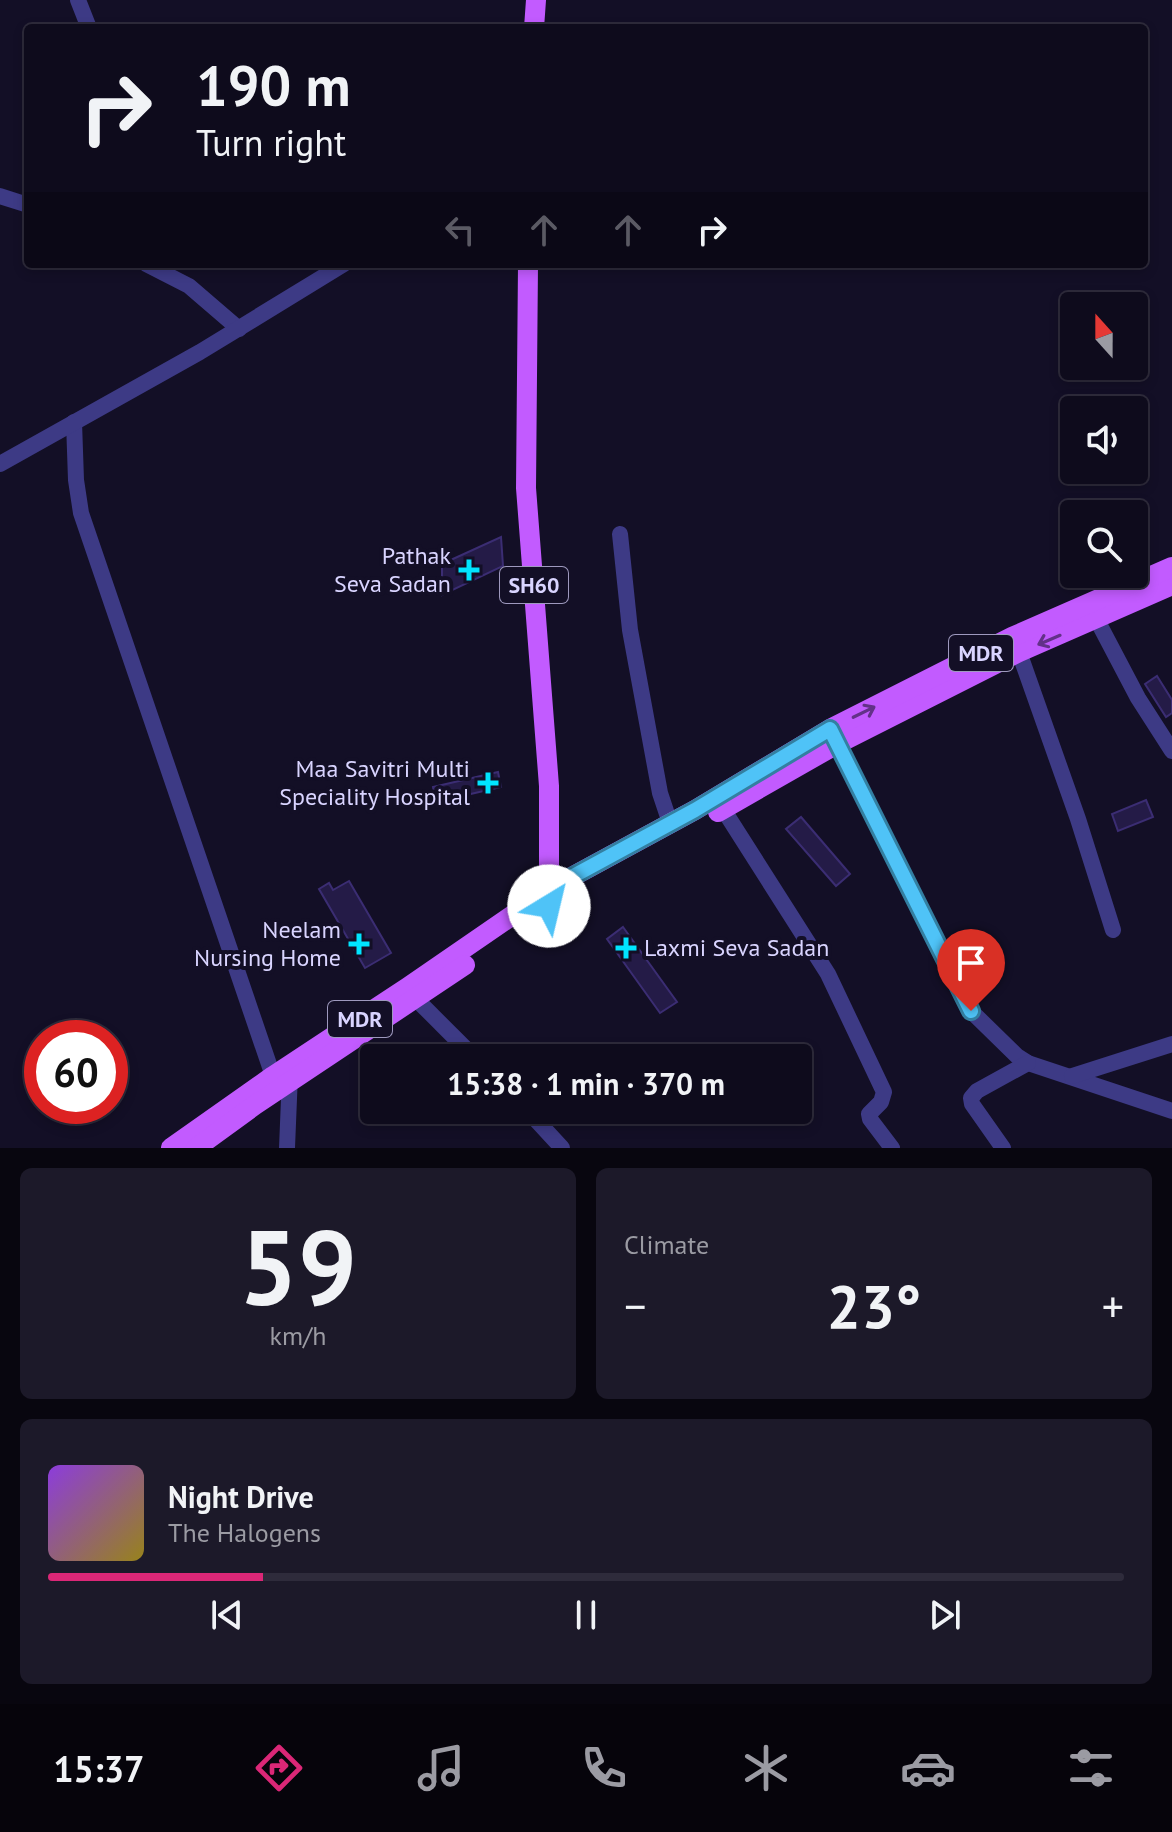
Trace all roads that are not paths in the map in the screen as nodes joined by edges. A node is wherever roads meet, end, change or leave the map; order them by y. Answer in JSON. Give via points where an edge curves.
{"nodes":[{"id":1,"x":78,"y":0,"type":"edge"},
{"id":2,"x":87,"y":24,"type":"edge"},
{"id":3,"x":0,"y":196,"type":"edge"},
{"id":4,"x":24,"y":204,"type":"edge"},
{"id":5,"x":338,"y":268,"type":"edge"},
{"id":6,"x":528,"y":268,"type":"edge"},
{"id":7,"x":175,"y":271,"type":"edge"},
{"id":8,"x":239,"y":329,"type":"junction"},
{"id":9,"x":74,"y":422,"type":"junction"},
{"id":10,"x":0,"y":464,"type":"edge"},
{"id":11,"x":620,"y":534,"type":"dead end"},
{"id":12,"x":1172,"y":567,"type":"edge"},
{"id":13,"x":1172,"y":585,"type":"edge"},
{"id":14,"x":1097,"y":620,"type":"junction"},
{"id":15,"x":1019,"y":652,"type":"junction"},
{"id":16,"x":833,"y":736,"type":"junction"},
{"id":17,"x":1172,"y":751,"type":"edge"},
{"id":18,"x":771,"y":773,"type":"junction"},
{"id":19,"x":723,"y":809,"type":"junction"},
{"id":20,"x":670,"y":823,"type":"junction"},
{"id":21,"x":549,"y":898,"type":"junction"},
{"id":22,"x":1113,"y":930,"type":"dead end"},
{"id":23,"x":416,"y":999,"type":"junction"},
{"id":24,"x":461,"y":1044,"type":"edge"},
{"id":25,"x":1172,"y":1044,"type":"edge"},
{"id":26,"x":1028,"y":1063,"type":"junction"},
{"id":27,"x":284,"y":1074,"type":"junction"},
{"id":28,"x":1072,"y":1076,"type":"junction"},
{"id":29,"x":1172,"y":1111,"type":"edge"},
{"id":30,"x":540,"y":1124,"type":"edge"},
{"id":31,"x":171,"y":1148,"type":"edge"},
{"id":32,"x":196,"y":1148,"type":"edge"},
{"id":33,"x":287,"y":1148,"type":"edge"},
{"id":34,"x":562,"y":1148,"type":"edge"},
{"id":35,"x":892,"y":1148,"type":"edge"},
{"id":36,"x":1003,"y":1148,"type":"edge"}],
"edges":[{"from":1,"to":2,"type":"street"},
{"from":3,"to":4,"type":"street"},
{"from":5,"to":8,"type":"street"},
{"from":6,"to":21,"type":"main road","number":"SH60","via":[[526,488],[549,786]]},
{"from":7,"to":8,"type":"street"},
{"from":8,"to":9,"type":"street"},
{"from":9,"to":10,"type":"street"},
{"from":9,"to":27,"type":"street","via":[[81,513]]},
{"from":11,"to":20,"type":"street","via":[[630,630]]},
{"from":16,"to":12,"type":"main road","number":"MDR","one_way":true,"via":[[1012,637]]},
{"from":13,"to":14,"type":"main road","number":"MDR"},
{"from":14,"to":15,"type":"main road","number":"MDR","one_way":true},
{"from":14,"to":17,"type":"street"},
{"from":15,"to":16,"type":"main road","number":"MDR"},
{"from":15,"to":22,"type":"street"},
{"from":16,"to":18,"type":"main road","number":"MDR"},
{"from":16,"to":26,"type":"street","via":[[971,1011]]},
{"from":18,"to":19,"type":"main road","number":"MDR"},
{"from":18,"to":20,"type":"main road","number":"MDR"},
{"from":19,"to":21,"type":"main road","number":"MDR"},
{"from":19,"to":35,"type":"street","via":[[828,974],[884,1092],[869,1114]]},
{"from":20,"to":21,"type":"main road","number":"MDR"},
{"from":21,"to":23,"type":"main road","number":"MDR"},
{"from":21,"to":27,"type":"main road","number":"MDR"},
{"from":23,"to":24,"type":"street"},
{"from":23,"to":27,"type":"main road","number":"MDR"},
{"from":25,"to":28,"type":"street"},
{"from":26,"to":28,"type":"street"},
{"from":26,"to":36,"type":"street","via":[[971,1098]]},
{"from":27,"to":31,"type":"main road","number":"MDR"},
{"from":27,"to":32,"type":"main road","number":"MDR"},
{"from":27,"to":33,"type":"street"},
{"from":28,"to":29,"type":"street"},
{"from":30,"to":34,"type":"street"}]}
